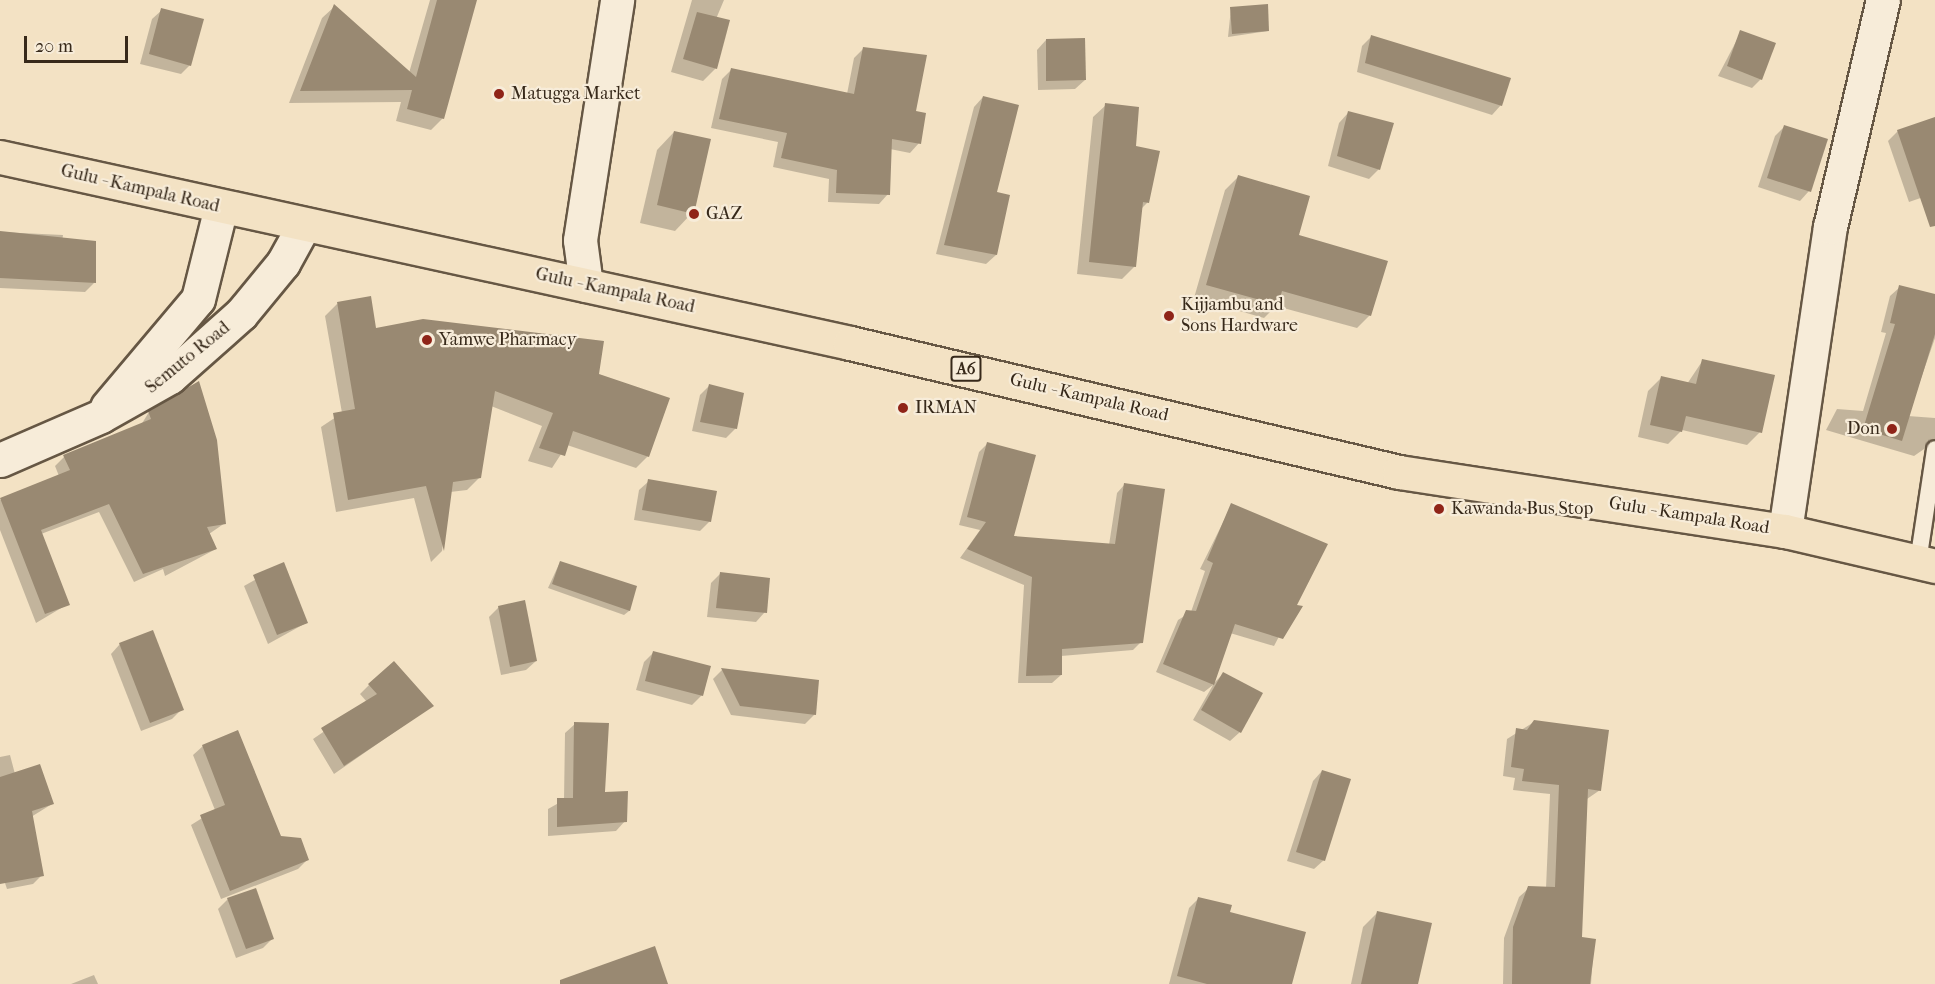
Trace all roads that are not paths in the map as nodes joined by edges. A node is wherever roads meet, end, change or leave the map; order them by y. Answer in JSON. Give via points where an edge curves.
{"nodes":[{"id":1,"x":617,"y":0,"type":"edge"},
{"id":2,"x":1883,"y":0,"type":"edge"},
{"id":3,"x":0,"y":157,"type":"edge"},
{"id":4,"x":221,"y":207,"type":"junction"},
{"id":5,"x":304,"y":225,"type":"junction"},
{"id":6,"x":586,"y":285,"type":"junction"},
{"id":7,"x":101,"y":416,"type":"junction"},
{"id":8,"x":1935,"y":449,"type":"edge"},
{"id":9,"x":0,"y":460,"type":"edge"},
{"id":10,"x":1785,"y":531,"type":"junction"},
{"id":11,"x":1926,"y":564,"type":"edge"}],
"edges":[{"from":1,"to":6,"type":"street","via":[[580,240]]},
{"from":2,"to":10,"type":"street","via":[[1830,227]]},
{"from":3,"to":4,"type":"main road","name":"Gulu - Kampala Road","number":"A6"},
{"from":4,"to":5,"type":"main road","name":"Gulu - Kampala Road","number":"A6"},
{"from":4,"to":7,"type":"street","via":[[198,299]]},
{"from":5,"to":6,"type":"main road","name":"Gulu - Kampala Road","number":"A6"},
{"from":5,"to":7,"type":"street","name":"Semuto Road","via":[[282,263],[241,314],[170,377]]},
{"from":6,"to":10,"type":"main road","name":"Gulu - Kampala Road","number":"A6","via":[[1399,472]]},
{"from":7,"to":9,"type":"street","name":"Semuto Road"},
{"from":8,"to":11,"type":"lane"},
{"from":10,"to":11,"type":"main road","name":"Gulu - Kampala Road","number":"A6"}]}
